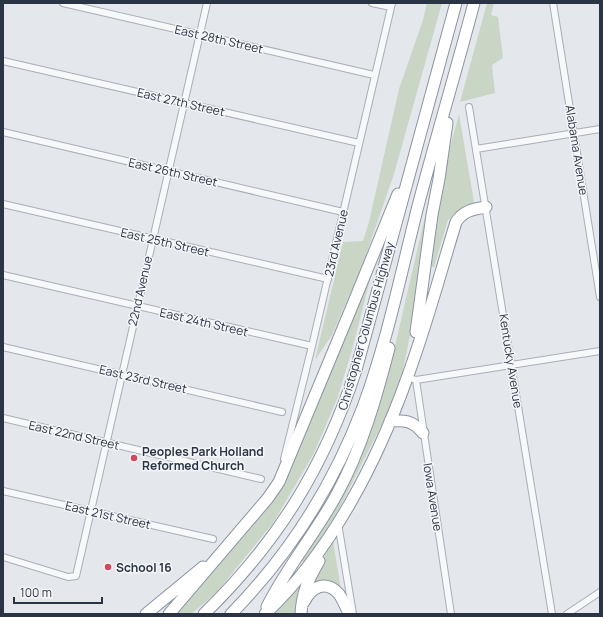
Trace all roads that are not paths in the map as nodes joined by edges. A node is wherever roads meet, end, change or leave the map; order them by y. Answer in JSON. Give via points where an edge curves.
{"nodes":[{"id":1,"x":62,"y":3,"type":"edge"},
{"id":2,"x":207,"y":3,"type":"edge"},
{"id":3,"x":372,"y":3,"type":"edge"},
{"id":4,"x":456,"y":3,"type":"edge"},
{"id":5,"x":474,"y":3,"type":"edge"},
{"id":6,"x":553,"y":3,"type":"edge"},
{"id":7,"x":391,"y":5,"type":"edge"},
{"id":8,"x":200,"y":34,"type":"junction"},
{"id":9,"x":3,"y":61,"type":"edge"},
{"id":10,"x":374,"y":75,"type":"junction"},
{"id":11,"x":454,"y":80,"type":"junction"},
{"id":12,"x":184,"y":103,"type":"junction"},
{"id":13,"x":469,"y":107,"type":"dead end"},
{"id":14,"x":600,"y":129,"type":"edge"},
{"id":15,"x":3,"y":132,"type":"edge"},
{"id":16,"x":574,"y":133,"type":"junction"},
{"id":17,"x":359,"y":143,"type":"junction"},
{"id":18,"x":418,"y":144,"type":"junction"},
{"id":19,"x":476,"y":149,"type":"junction"},
{"id":20,"x":168,"y":170,"type":"junction"},
{"id":21,"x":424,"y":186,"type":"junction"},
{"id":22,"x":3,"y":204,"type":"edge"},
{"id":23,"x":486,"y":207,"type":"junction"},
{"id":24,"x":343,"y":212,"type":"junction"},
{"id":25,"x":152,"y":239,"type":"junction"},
{"id":26,"x":3,"y":275,"type":"edge"},
{"id":27,"x":328,"y":279,"type":"junction"},
{"id":28,"x":600,"y":297,"type":"edge"},
{"id":29,"x":137,"y":306,"type":"junction"},
{"id":30,"x":312,"y":346,"type":"junction"},
{"id":31,"x":3,"y":347,"type":"edge"},
{"id":32,"x":600,"y":351,"type":"edge"},
{"id":33,"x":412,"y":364,"type":"junction"},
{"id":34,"x":511,"y":365,"type":"junction"},
{"id":35,"x":122,"y":374,"type":"junction"},
{"id":36,"x":412,"y":379,"type":"junction"},
{"id":37,"x":282,"y":412,"type":"dead end"},
{"id":38,"x":3,"y":418,"type":"edge"},
{"id":39,"x":390,"y":421,"type":"junction"},
{"id":40,"x":423,"y":433,"type":"junction"},
{"id":41,"x":106,"y":442,"type":"junction"},
{"id":42,"x":261,"y":478,"type":"dead end"},
{"id":43,"x":279,"y":482,"type":"junction"},
{"id":44,"x":3,"y":490,"type":"edge"},
{"id":45,"x":90,"y":511,"type":"junction"},
{"id":46,"x":338,"y":523,"type":"junction"},
{"id":47,"x":330,"y":535,"type":"junction"},
{"id":48,"x":213,"y":539,"type":"dead end"},
{"id":49,"x":228,"y":546,"type":"junction"},
{"id":50,"x":3,"y":557,"type":"edge"},
{"id":51,"x":600,"y":592,"type":"edge"},
{"id":52,"x":301,"y":612,"type":"edge"},
{"id":53,"x":146,"y":614,"type":"edge"},
{"id":54,"x":169,"y":614,"type":"edge"},
{"id":55,"x":204,"y":614,"type":"edge"},
{"id":56,"x":231,"y":614,"type":"edge"},
{"id":57,"x":265,"y":614,"type":"edge"},
{"id":58,"x":349,"y":614,"type":"edge"},
{"id":59,"x":353,"y":614,"type":"edge"},
{"id":60,"x":451,"y":614,"type":"edge"},
{"id":61,"x":552,"y":614,"type":"edge"},
{"id":62,"x":567,"y":614,"type":"edge"}],
"edges":[{"from":1,"to":8,"type":"street","name":"East 28th Street"},
{"from":2,"to":8,"type":"street","name":"22nd Avenue"},
{"from":3,"to":7,"type":"street"},
{"from":4,"to":18,"type":"highway","name":"Christopher Columbus Highway"},
{"from":5,"to":11,"type":"highway","name":"Christopher Columbus Highway"},
{"from":6,"to":16,"type":"street","name":"Alabama Avenue"},
{"from":7,"to":10,"type":"street","name":"23rd Avenue"},
{"from":8,"to":10,"type":"street","name":"East 28th Street"},
{"from":8,"to":12,"type":"street","name":"22nd Avenue"},
{"from":9,"to":12,"type":"street","name":"East 27th Street"},
{"from":10,"to":17,"type":"street","name":"23rd Avenue"},
{"from":11,"to":21,"type":"highway","name":"Christopher Columbus Highway"},
{"from":11,"to":33,"type":"highway","via":[[432,215]]},
{"from":12,"to":17,"type":"street","name":"East 27th Street"},
{"from":12,"to":20,"type":"street","name":"22nd Avenue"},
{"from":13,"to":19,"type":"street","name":"Kentucky Avenue"},
{"from":14,"to":16,"type":"street"},
{"from":15,"to":20,"type":"street","name":"East 26th Street"},
{"from":16,"to":19,"type":"street"},
{"from":16,"to":28,"type":"street","name":"Alabama Avenue"},
{"from":17,"to":24,"type":"street","name":"23rd Avenue"},
{"from":18,"to":43,"type":"highway"},
{"from":18,"to":55,"type":"highway","name":"Christopher Columbus Highway","via":[[356,370],[326,446],[299,497],[272,538],[240,577]]},
{"from":19,"to":23,"type":"street","name":"Kentucky Avenue"},
{"from":20,"to":24,"type":"street","name":"East 26th Street"},
{"from":20,"to":25,"type":"street","name":"22nd Avenue"},
{"from":21,"to":56,"type":"highway","name":"Christopher Columbus Highway","via":[[376,364],[347,445],[328,483],[295,537]]},
{"from":21,"to":57,"type":"highway","via":[[424,208],[375,403],[363,436],[338,493],[276,588]]},
{"from":22,"to":25,"type":"street","name":"East 25th Street"},
{"from":23,"to":33,"type":"highway","via":[[462,214],[456,222]]},
{"from":23,"to":34,"type":"street","name":"Kentucky Avenue"},
{"from":24,"to":27,"type":"street","name":"23rd Avenue"},
{"from":25,"to":27,"type":"street","name":"East 25th Street"},
{"from":25,"to":29,"type":"street","name":"22nd Avenue"},
{"from":26,"to":29,"type":"street","name":"East 24th Street"},
{"from":27,"to":30,"type":"street","name":"23rd Avenue"},
{"from":29,"to":30,"type":"street","name":"East 24th Street"},
{"from":29,"to":35,"type":"street","name":"22nd Avenue"},
{"from":30,"to":43,"type":"street","name":"23rd Avenue"},
{"from":31,"to":35,"type":"street","name":"East 23rd Street"},
{"from":32,"to":34,"type":"street"},
{"from":33,"to":36,"type":"highway"},
{"from":34,"to":36,"type":"street"},
{"from":34,"to":61,"type":"street","name":"Kentucky Avenue"},
{"from":35,"to":37,"type":"street","name":"East 23rd Street"},
{"from":35,"to":41,"type":"street","name":"22nd Avenue"},
{"from":36,"to":39,"type":"highway"},
{"from":36,"to":40,"type":"street","name":"Iowa Avenue"},
{"from":38,"to":41,"type":"street","name":"East 22nd Street"},
{"from":39,"to":40,"type":"highway","via":[[415,424]]},
{"from":39,"to":46,"type":"highway","via":[[361,483]]},
{"from":40,"to":60,"type":"street","name":"Iowa Avenue"},
{"from":41,"to":42,"type":"street","name":"East 22nd Street"},
{"from":41,"to":45,"type":"street","name":"22nd Avenue"},
{"from":43,"to":49,"type":"highway"},
{"from":44,"to":45,"type":"street","name":"East 21st Street"},
{"from":45,"to":48,"type":"street","name":"East 21st Street"},
{"from":45,"to":50,"type":"street","name":"22nd Avenue","via":[[76,576],[68,577]]},
{"from":46,"to":47,"type":"highway"},
{"from":46,"to":59,"type":"street"},
{"from":47,"to":52,"type":"highway","via":[[306,587]]},
{"from":47,"to":57,"type":"highway","via":[[298,579]]},
{"from":49,"to":53,"type":"highway"},
{"from":49,"to":54,"type":"highway"},
{"from":51,"to":62,"type":"street"},
{"from":52,"to":58,"type":"highway","via":[[307,595],[323,586],[340,595]]}]}
